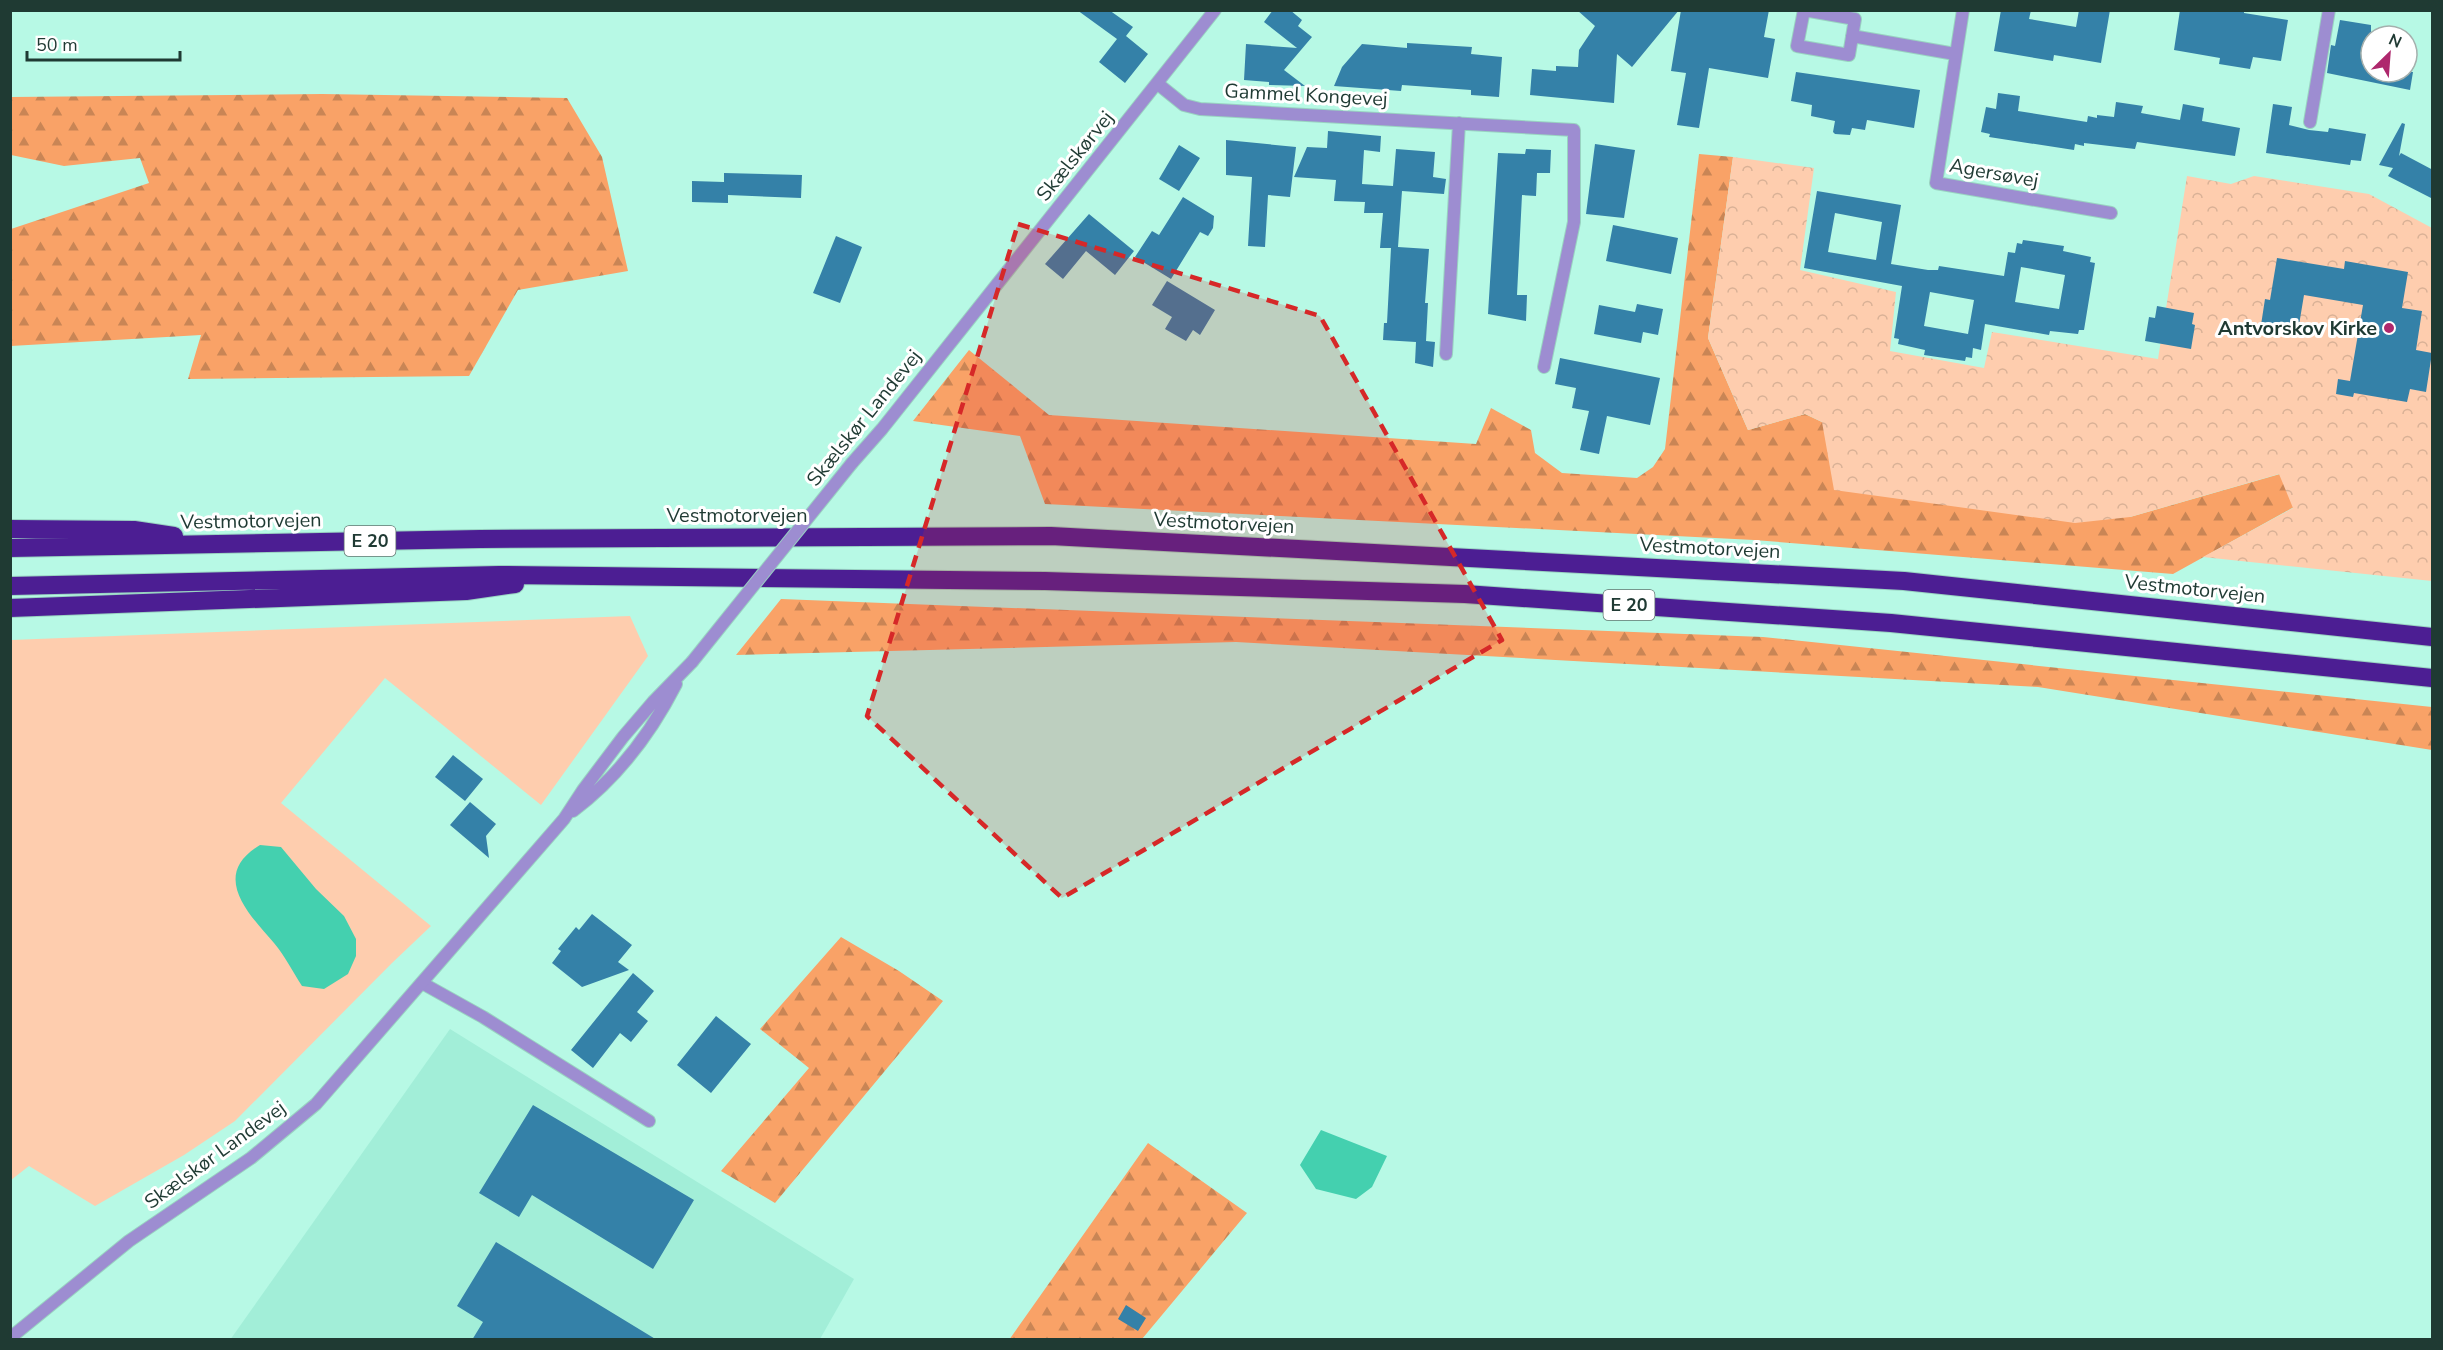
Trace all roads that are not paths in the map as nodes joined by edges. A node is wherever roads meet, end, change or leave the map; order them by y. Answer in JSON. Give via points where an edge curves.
{"nodes":[{"id":1,"x":1215,"y":10,"type":"edge"},
{"id":2,"x":1804,"y":10,"type":"edge"},
{"id":3,"x":1963,"y":10,"type":"edge"},
{"id":4,"x":2328,"y":10,"type":"edge"},
{"id":5,"x":1852,"y":36,"type":"junction"},
{"id":6,"x":1955,"y":54,"type":"junction"},
{"id":7,"x":1158,"y":84,"type":"junction"},
{"id":8,"x":2310,"y":122,"type":"dead end"},
{"id":9,"x":1459,"y":123,"type":"junction"},
{"id":10,"x":2111,"y":213,"type":"dead end"},
{"id":11,"x":964,"y":326,"type":"joint"},
{"id":12,"x":1446,"y":354,"type":"dead end"},
{"id":13,"x":1544,"y":367,"type":"dead end"},
{"id":14,"x":10,"y":529,"type":"edge"},
{"id":15,"x":236,"y":544,"type":"junction"},
{"id":16,"x":10,"y":548,"type":"edge"},
{"id":17,"x":572,"y":576,"type":"junction"},
{"id":18,"x":10,"y":586,"type":"edge"},
{"id":19,"x":10,"y":608,"type":"edge"},
{"id":20,"x":2433,"y":637,"type":"edge"},
{"id":21,"x":2433,"y":678,"type":"edge"},
{"id":22,"x":422,"y":983,"type":"junction"},
{"id":23,"x":649,"y":1121,"type":"dead end"},
{"id":24,"x":10,"y":1338,"type":"edge"}],
"edges":[{"from":1,"to":7,"type":"street","name":"Skælskørvej"},
{"from":2,"to":5,"type":"street","via":[[1855,19]]},
{"from":2,"to":5,"type":"street","via":[[1797,46],[1849,55]]},
{"from":3,"to":6,"type":"street","name":"Agersøvej"},
{"from":4,"to":8,"type":"street"},
{"from":5,"to":6,"type":"street"},
{"from":6,"to":10,"type":"street","name":"Agersøvej","via":[[1936,183]]},
{"from":7,"to":9,"type":"street","name":"Gammel Kongevej","via":[[1184,105],[1200,109]]},
{"from":7,"to":11,"type":"street","name":"Skælskørvej"},
{"from":9,"to":12,"type":"street"},
{"from":9,"to":13,"type":"street","name":"Gammel Kongevej","via":[[1574,130],[1574,222]]},
{"from":11,"to":22,"type":"street","name":"Skælskør Landevej","bridge":true,"via":[[681,675],[662,710],[615,775],[567,816]]},
{"from":14,"to":15,"type":"highway","via":[[134,530]]},
{"from":15,"to":16,"type":"highway","name":"Vestmotorvejen","number":"E 20"},
{"from":15,"to":20,"type":"highway","name":"Vestmotorvejen","number":"E 20","via":[[1051,536],[1904,581]]},
{"from":17,"to":18,"type":"highway","number":"E 20"},
{"from":17,"to":19,"type":"highway","via":[[466,591]]},
{"from":17,"to":21,"type":"highway","number":"E 20","via":[[1045,581],[1465,594],[1891,623]]},
{"from":22,"to":23,"type":"street"},
{"from":22,"to":24,"type":"street","name":"Skælskør Landevej","via":[[316,1104],[251,1158],[129,1241]]}]}
